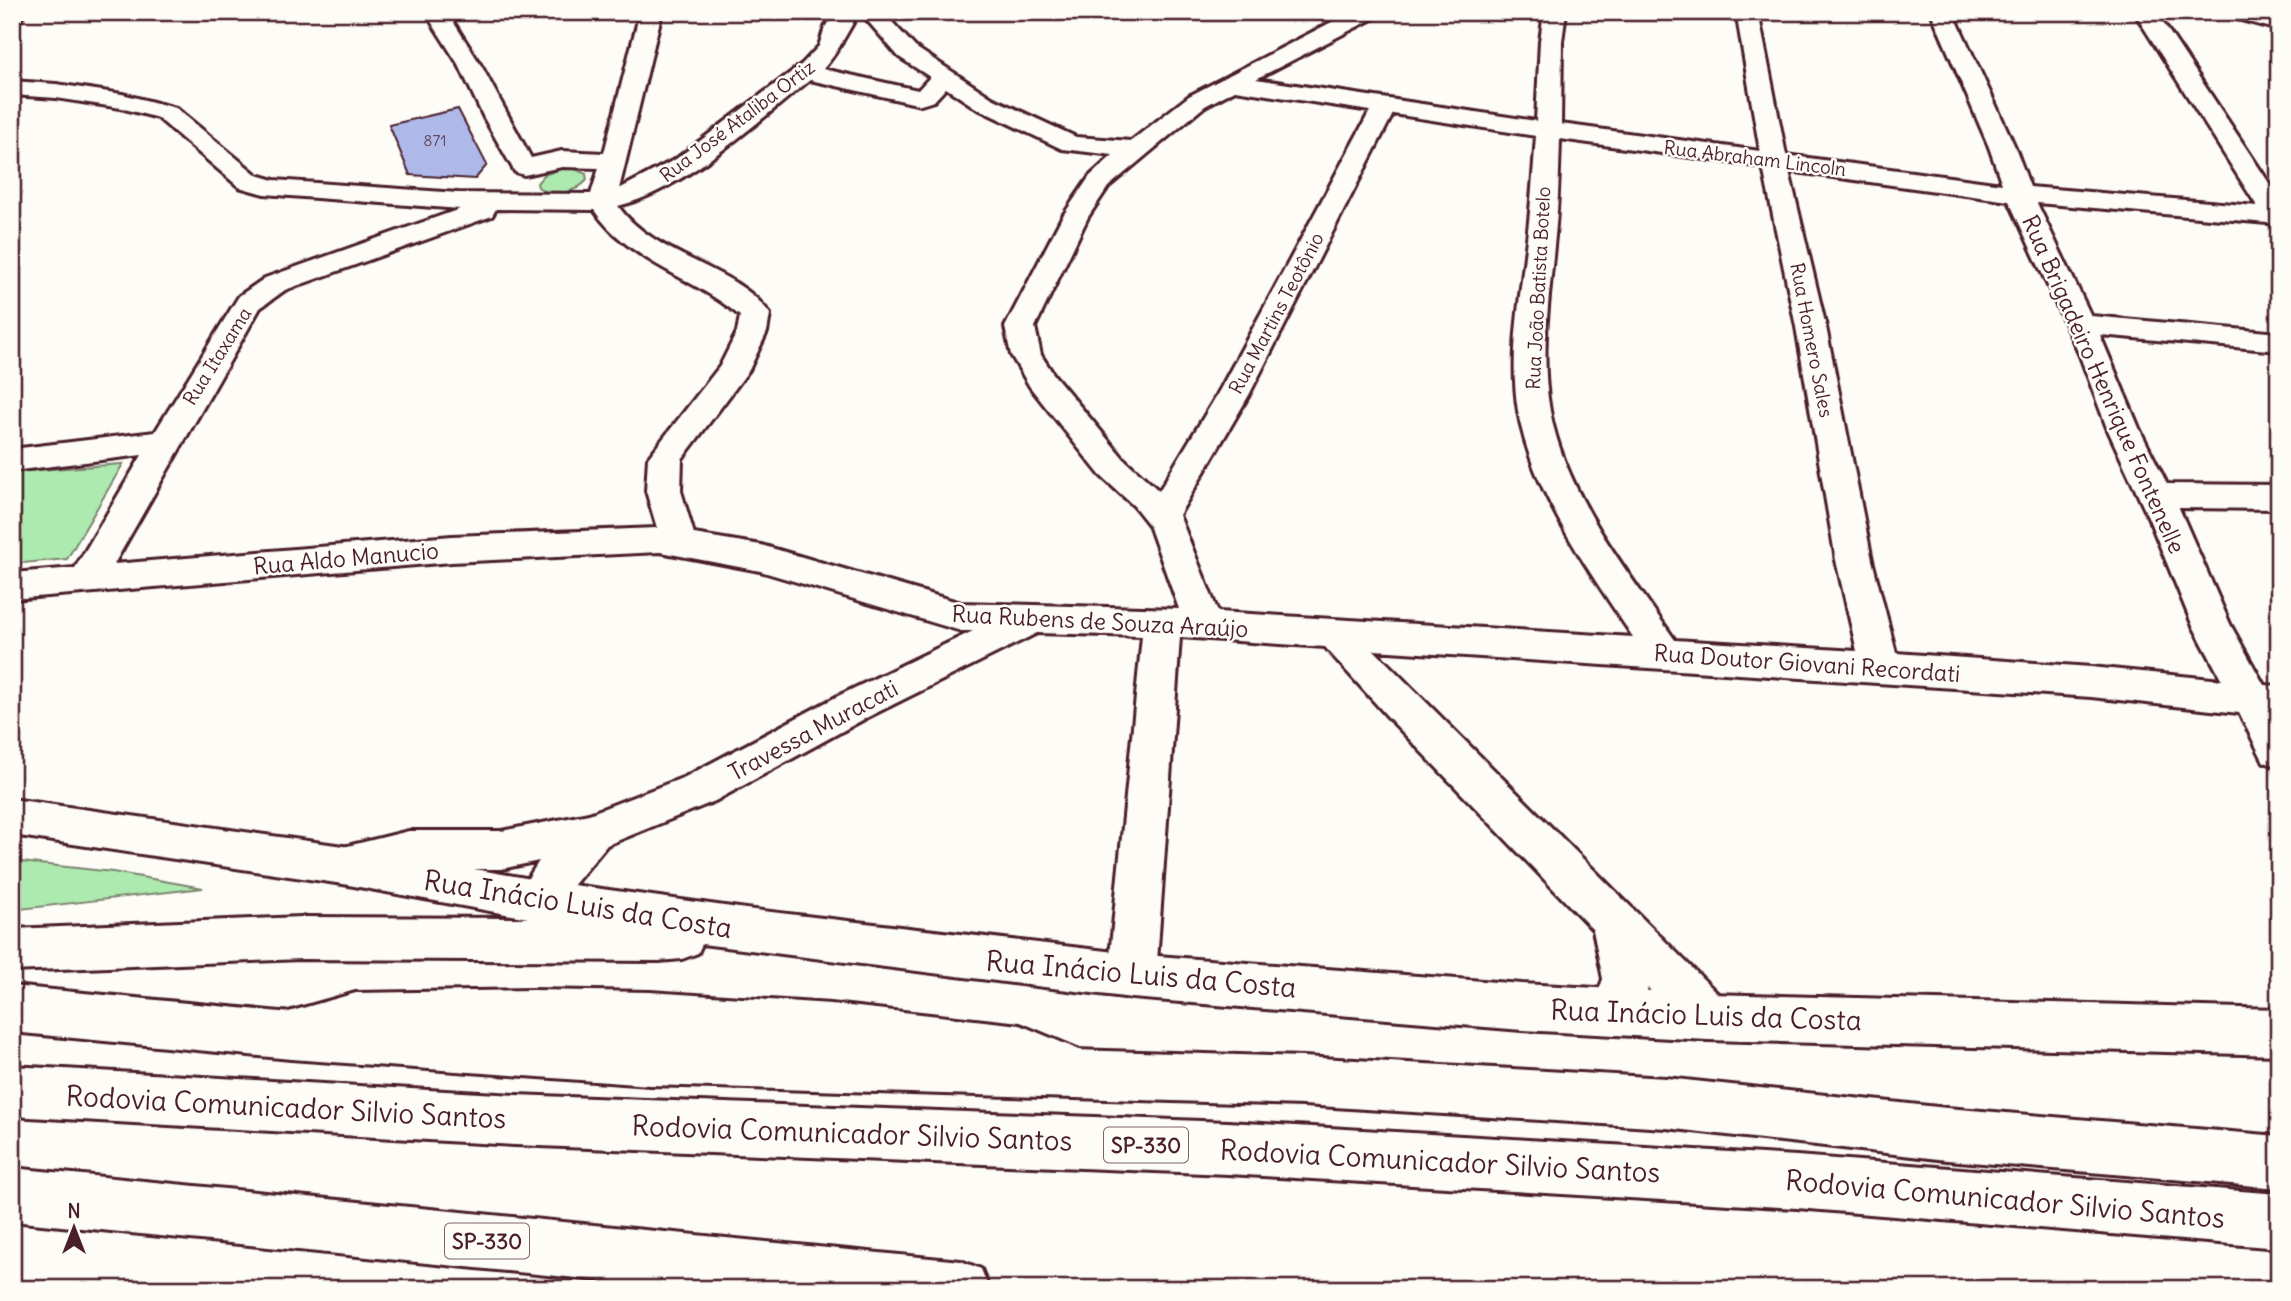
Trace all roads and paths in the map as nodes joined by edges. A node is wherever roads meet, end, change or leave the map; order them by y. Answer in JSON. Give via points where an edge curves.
{"nodes":[{"id":1,"x":436,"y":12,"type":"edge"},
{"id":2,"x":651,"y":12,"type":"edge"},
{"id":3,"x":849,"y":12,"type":"edge"},
{"id":4,"x":871,"y":12,"type":"edge"},
{"id":5,"x":1368,"y":12,"type":"edge"},
{"id":6,"x":1556,"y":12,"type":"edge"},
{"id":7,"x":1747,"y":12,"type":"edge"},
{"id":8,"x":1942,"y":12,"type":"edge"},
{"id":9,"x":2145,"y":12,"type":"edge"},
{"id":10,"x":2238,"y":12,"type":"edge"},
{"id":11,"x":2279,"y":24,"type":"edge"},
{"id":12,"x":806,"y":72,"type":"junction"},
{"id":13,"x":944,"y":76,"type":"junction"},
{"id":14,"x":1233,"y":83,"type":"junction"},
{"id":15,"x":12,"y":88,"type":"edge"},
{"id":16,"x":1385,"y":106,"type":"junction"},
{"id":17,"x":1547,"y":130,"type":"junction"},
{"id":18,"x":1135,"y":149,"type":"junction"},
{"id":19,"x":614,"y":161,"type":"junction"},
{"id":20,"x":1776,"y":162,"type":"junction"},
{"id":21,"x":524,"y":167,"type":"junction"},
{"id":22,"x":2019,"y":194,"type":"junction"},
{"id":23,"x":508,"y":201,"type":"junction"},
{"id":24,"x":602,"y":202,"type":"junction"},
{"id":25,"x":2278,"y":216,"type":"edge"},
{"id":26,"x":2080,"y":324,"type":"junction"},
{"id":27,"x":2279,"y":342,"type":"edge"},
{"id":28,"x":165,"y":442,"type":"junction"},
{"id":29,"x":12,"y":460,"type":"edge"},
{"id":30,"x":2156,"y":496,"type":"junction"},
{"id":31,"x":2279,"y":496,"type":"edge"},
{"id":32,"x":1160,"y":516,"type":"junction"},
{"id":33,"x":679,"y":543,"type":"junction"},
{"id":34,"x":87,"y":579,"type":"junction"},
{"id":35,"x":12,"y":586,"type":"edge"},
{"id":36,"x":1031,"y":620,"type":"junction"},
{"id":37,"x":1162,"y":623,"type":"junction"},
{"id":38,"x":1204,"y":625,"type":"junction"},
{"id":39,"x":1335,"y":633,"type":"junction"},
{"id":40,"x":1665,"y":655,"type":"junction"},
{"id":41,"x":1880,"y":667,"type":"junction"},
{"id":42,"x":2266,"y":701,"type":"edge"},
{"id":43,"x":2279,"y":750,"type":"edge"},
{"id":44,"x":12,"y":817,"type":"edge"},
{"id":45,"x":592,"y":832,"type":"junction"},
{"id":46,"x":342,"y":865,"type":"junction"},
{"id":47,"x":537,"y":900,"type":"junction"},
{"id":48,"x":1612,"y":918,"type":"junction"},
{"id":49,"x":746,"y":930,"type":"junction"},
{"id":50,"x":12,"y":950,"type":"edge"},
{"id":51,"x":1132,"y":976,"type":"junction"},
{"id":52,"x":12,"y":1009,"type":"edge"},
{"id":53,"x":1615,"y":1012,"type":"junction"},
{"id":54,"x":1708,"y":1017,"type":"junction"},
{"id":55,"x":2279,"y":1031,"type":"edge"},
{"id":56,"x":12,"y":1091,"type":"edge"},
{"id":57,"x":2279,"y":1162,"type":"edge"},
{"id":58,"x":12,"y":1194,"type":"edge"},
{"id":59,"x":2279,"y":1221,"type":"edge"},
{"id":60,"x":961,"y":1289,"type":"edge"}],
"edges":[{"from":1,"to":21,"type":"main road"},
{"from":2,"to":19,"type":"main road"},
{"from":3,"to":12,"type":"main road","name":"Rua José Ataliba Ortiz","via":[[836,27],[830,48]]},
{"from":4,"to":13,"type":"main road","via":[[907,52]]},
{"from":5,"to":14,"type":"main road"},
{"from":6,"to":17,"type":"main road","name":"Rua João Batista Botelo"},
{"from":7,"to":20,"type":"main road","name":"Rua Homero Sales"},
{"from":8,"to":22,"type":"main road","name":"Rua Brigadeiro Henrique Fontenelle"},
{"from":9,"to":25,"type":"main road"},
{"from":10,"to":11,"type":"main road"},
{"from":12,"to":13,"type":"main road","via":[[924,98]]},
{"from":12,"to":24,"type":"main road","name":"Rua José Ataliba Ortiz","via":[[685,164],[652,184]]},
{"from":13,"to":18,"type":"main road","via":[[984,103],[1071,144]]},
{"from":14,"to":16,"type":"main road","name":"Rua Abraham Lincoln"},
{"from":14,"to":18,"type":"main road","via":[[1197,101]]},
{"from":15,"to":23,"type":"main road","via":[[56,91],[167,113],[248,180],[262,186],[344,195]]},
{"from":16,"to":17,"type":"main road","name":"Rua Abraham Lincoln"},
{"from":16,"to":32,"type":"main road","name":"Rua Martins Teotônio","via":[[1236,389]]},
{"from":17,"to":20,"type":"main road","name":"Rua Abraham Lincoln"},
{"from":17,"to":40,"type":"main road","name":"Rua João Batista Botelo","via":[[1530,355],[1536,424],[1556,477],[1607,568]]},
{"from":18,"to":32,"type":"main road","via":[[1099,182],[1075,217],[1020,327],[1026,355],[1041,380],[1112,467]]},
{"from":19,"to":21,"type":"main road","via":[[562,159]]},
{"from":19,"to":24,"type":"main road"},
{"from":20,"to":22,"type":"main road","name":"Rua Abraham Lincoln"},
{"from":20,"to":41,"type":"main road","name":"Rua Homero Sales","via":[[1854,560]]},
{"from":21,"to":23,"type":"main road"},
{"from":22,"to":25,"type":"main road","name":"Rua Abraham Lincoln"},
{"from":22,"to":26,"type":"main road","name":"Rua Brigadeiro Henrique Fontenelle"},
{"from":23,"to":24,"type":"main road"},
{"from":23,"to":28,"type":"main road","name":"Rua Itaxama","via":[[258,293],[236,321]]},
{"from":24,"to":33,"type":"main road","via":[[619,228],[740,299],[755,314],[755,327],[732,370],[666,458],[662,493]]},
{"from":26,"to":27,"type":"main road"},
{"from":26,"to":30,"type":"main road","name":"Rua Brigadeiro Henrique Fontenelle"},
{"from":28,"to":29,"type":"main road"},
{"from":28,"to":34,"type":"main road","name":"Rua Itaxama"},
{"from":30,"to":31,"type":"main road"},
{"from":30,"to":42,"type":"main road","name":"Rua Brigadeiro Henrique Fontenelle","via":[[2211,624]]},
{"from":32,"to":38,"type":"main road"},
{"from":33,"to":34,"type":"main road","name":"Rua Aldo Manucio","via":[[477,548]]},
{"from":33,"to":36,"type":"main road","name":"Rua Rubens de Souza Araújo","via":[[761,558],[941,613]]},
{"from":34,"to":35,"type":"main road","name":"Rua Aldo Manucio"},
{"from":36,"to":37,"type":"main road","name":"Rua Rubens de Souza Araújo"},
{"from":36,"to":45,"type":"main road","name":"Travessa Muracati","via":[[852,707],[700,789]]},
{"from":37,"to":38,"type":"main road","name":"Rua Rubens de Souza Araújo"},
{"from":37,"to":51,"type":"main road"},
{"from":38,"to":39,"type":"main road","name":"Rua Rubens de Souza Araújo"},
{"from":39,"to":40,"type":"main road","name":"Rua Doutor Giovani Recordati"},
{"from":39,"to":48,"type":"main road"},
{"from":40,"to":41,"type":"main road","name":"Rua Doutor Giovani Recordati"},
{"from":41,"to":42,"type":"main road","name":"Rua Doutor Giovani Recordati","via":[[2091,682]]},
{"from":42,"to":43,"type":"main road","name":"Rua Brigadeiro Henrique Fontenelle"},
{"from":44,"to":46,"type":"main road","name":"Rua Inácio Luis da Costa"},
{"from":45,"to":46,"type":"main road","name":"Travessa Muracati","via":[[501,850],[409,850]]},
{"from":45,"to":47,"type":"main road","name":"Travessa Muracati"},
{"from":46,"to":47,"type":"main road","name":"Rua Inácio Luis da Costa"},
{"from":47,"to":49,"type":"main road","name":"Rua Inácio Luis da Costa"},
{"from":48,"to":53,"type":"main road","via":[[1627,979]]},
{"from":48,"to":54,"type":"main road"},
{"from":49,"to":50,"type":"main road","via":[[659,940],[302,938]]},
{"from":49,"to":51,"type":"main road","name":"Rua Inácio Luis da Costa"},
{"from":51,"to":53,"type":"main road","name":"Rua Inácio Luis da Costa"},
{"from":52,"to":57,"type":"main road","via":[[277,1035],[650,1061],[1303,1081],[1666,1103],[1947,1134]]},
{"from":53,"to":54,"type":"main road","name":"Rua Inácio Luis da Costa"},
{"from":54,"to":55,"type":"main road","name":"Rua Inácio Luis da Costa"},
{"from":56,"to":59,"type":"main road","name":"Rodovia Comunicador Silvio Santos","number":"SP-330","via":[[529,1121],[1228,1148],[1797,1182]]},
{"from":58,"to":60,"type":"main road","number":"SP-330"}]}
